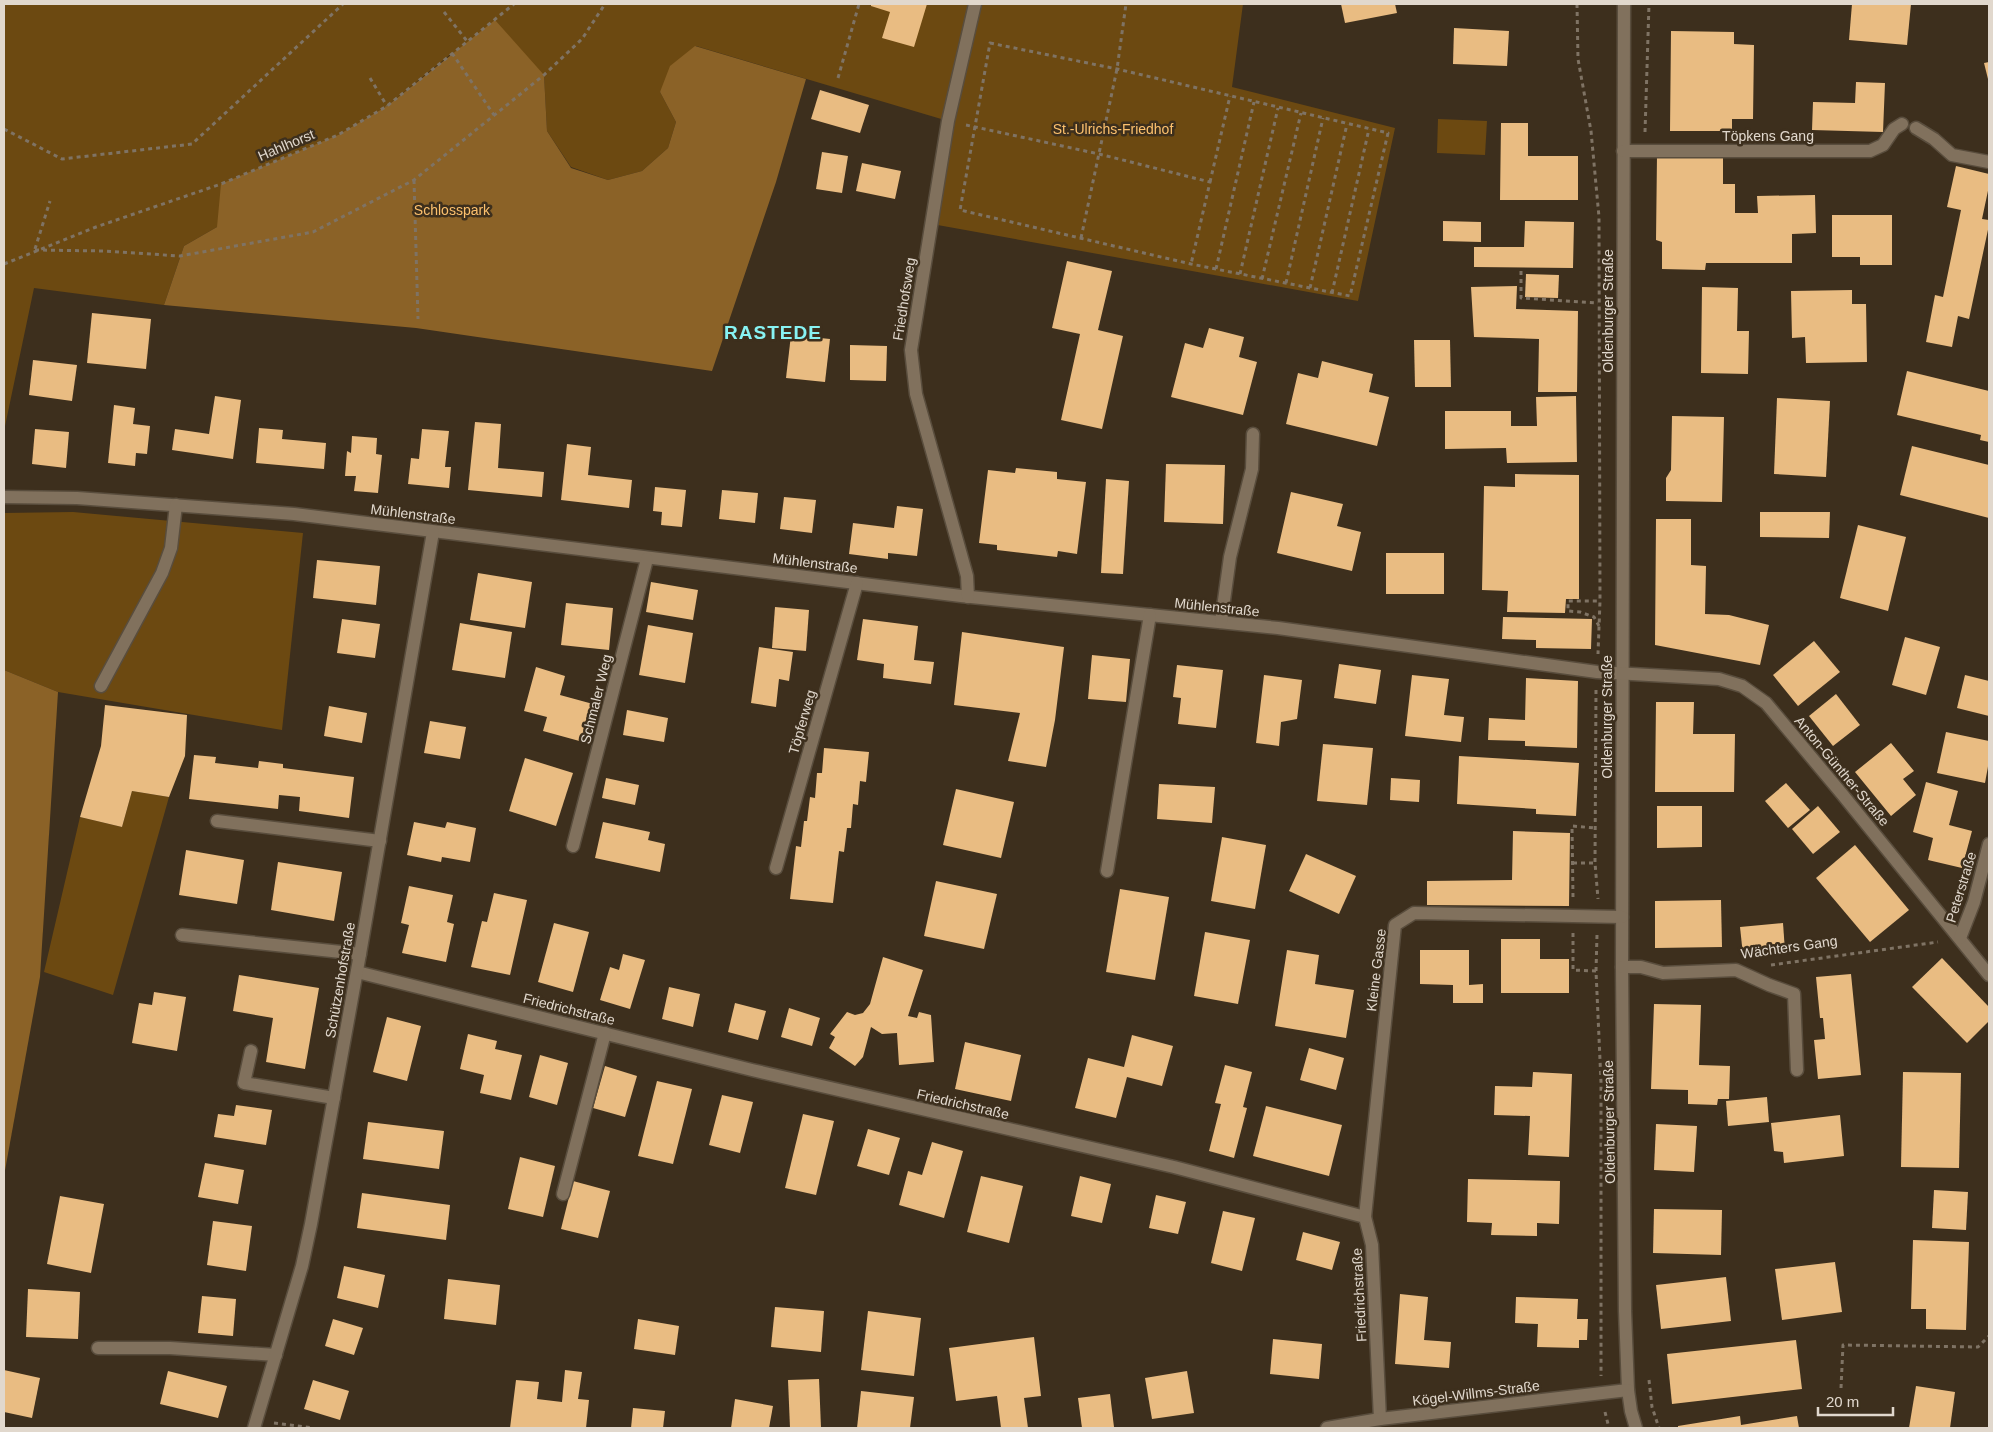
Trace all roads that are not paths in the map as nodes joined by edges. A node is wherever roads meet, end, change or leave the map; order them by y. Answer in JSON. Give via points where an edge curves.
{"nodes":[{"id":1,"x":975,"y":4,"type":"edge"},
{"id":2,"x":1624,"y":4,"type":"edge"},
{"id":3,"x":1902,"y":124,"type":"dead end"},
{"id":4,"x":1916,"y":128,"type":"dead end"},
{"id":5,"x":1623,"y":151,"type":"junction"},
{"id":6,"x":1989,"y":162,"type":"edge"},
{"id":7,"x":1253,"y":434,"type":"dead end"},
{"id":8,"x":4,"y":497,"type":"edge"},
{"id":9,"x":176,"y":505,"type":"junction"},
{"id":10,"x":433,"y":532,"type":"junction"},
{"id":11,"x":647,"y":559,"type":"junction"},
{"id":12,"x":857,"y":583,"type":"junction"},
{"id":13,"x":968,"y":597,"type":"junction"},
{"id":14,"x":1150,"y":615,"type":"junction"},
{"id":15,"x":1221,"y":622,"type":"junction"},
{"id":16,"x":1621,"y":672,"type":"junction"},
{"id":17,"x":101,"y":686,"type":"dead end"},
{"id":18,"x":218,"y":821,"type":"dead end"},
{"id":19,"x":380,"y":841,"type":"junction"},
{"id":20,"x":1989,"y":844,"type":"edge"},
{"id":21,"x":573,"y":846,"type":"dead end"},
{"id":22,"x":776,"y":868,"type":"dead end"},
{"id":23,"x":1107,"y":871,"type":"dead end"},
{"id":24,"x":1986,"y":873,"type":"edge"},
{"id":25,"x":1622,"y":917,"type":"junction"},
{"id":26,"x":182,"y":936,"type":"dead end"},
{"id":27,"x":1960,"y":938,"type":"junction"},
{"id":28,"x":360,"y":954,"type":"junction"},
{"id":29,"x":1622,"y":967,"type":"junction"},
{"id":30,"x":357,"y":972,"type":"junction"},
{"id":31,"x":1989,"y":975,"type":"edge"},
{"id":32,"x":605,"y":1034,"type":"junction"},
{"id":33,"x":251,"y":1051,"type":"dead end"},
{"id":34,"x":1797,"y":1070,"type":"dead end"},
{"id":35,"x":334,"y":1098,"type":"junction"},
{"id":36,"x":563,"y":1194,"type":"dead end"},
{"id":37,"x":1365,"y":1217,"type":"junction"},
{"id":38,"x":98,"y":1348,"type":"dead end"},
{"id":39,"x":276,"y":1354,"type":"junction"},
{"id":40,"x":1628,"y":1390,"type":"junction"},
{"id":41,"x":1380,"y":1419,"type":"junction"},
{"id":42,"x":255,"y":1424,"type":"edge"},
{"id":43,"x":1327,"y":1428,"type":"edge"},
{"id":44,"x":1636,"y":1428,"type":"edge"}],
"edges":[{"from":1,"to":13,"type":"street","name":"Friedhofsweg","via":[[948,121],[911,350],[916,394],[967,576]]},
{"from":2,"to":5,"type":"street","name":"Oldenburger Straße"},
{"from":3,"to":5,"type":"street","name":"Töpkens Gang","via":[[1894,129],[1883,145],[1870,151]]},
{"from":4,"to":6,"type":"street","via":[[1952,155]]},
{"from":5,"to":16,"type":"street","name":"Oldenburger Straße"},
{"from":7,"to":15,"type":"street","via":[[1252,469],[1230,557]]},
{"from":8,"to":9,"type":"street","name":"Mühlenstraße"},
{"from":9,"to":10,"type":"street","name":"Mühlenstraße","via":[[294,514]]},
{"from":9,"to":17,"type":"street","via":[[171,548],[162,573]]},
{"from":10,"to":11,"type":"street","name":"Mühlenstraße"},
{"from":10,"to":19,"type":"street","name":"Schützenhofstraße"},
{"from":11,"to":12,"type":"street","name":"Mühlenstraße"},
{"from":11,"to":21,"type":"street","name":"Schmaler Weg"},
{"from":12,"to":13,"type":"street","name":"Mühlenstraße"},
{"from":12,"to":22,"type":"street","name":"Töpferweg"},
{"from":13,"to":14,"type":"street","name":"Mühlenstraße"},
{"from":14,"to":15,"type":"street","name":"Mühlenstraße"},
{"from":14,"to":23,"type":"street"},
{"from":15,"to":16,"type":"street","name":"Mühlenstraße","via":[[1597,672]]},
{"from":16,"to":25,"type":"street","name":"Oldenburger Straße"},
{"from":16,"to":27,"type":"street","name":"Anton-Günther-Straße","via":[[1719,679],[1742,686],[1766,703]]},
{"from":18,"to":19,"type":"street"},
{"from":19,"to":28,"type":"street","name":"Schützenhofstraße"},
{"from":20,"to":24,"type":"street","name":"Peterstraße"},
{"from":24,"to":27,"type":"street","name":"Peterstraße"},
{"from":25,"to":29,"type":"street","name":"Oldenburger Straße"},
{"from":25,"to":37,"type":"street","name":"Kleine Gasse","via":[[1414,913],[1395,925]]},
{"from":26,"to":28,"type":"street"},
{"from":27,"to":31,"type":"street","name":"Anton-Günther-Straße"},
{"from":28,"to":30,"type":"street","name":"Schützenhofstraße"},
{"from":29,"to":34,"type":"street","name":"Wächters Gang","via":[[1641,967],[1663,973],[1736,970],[1794,994]]},
{"from":29,"to":40,"type":"street","name":"Oldenburger Straße"},
{"from":30,"to":32,"type":"street","name":"Friedrichstraße"},
{"from":30,"to":35,"type":"street","name":"Schützenhofstraße"},
{"from":32,"to":36,"type":"street"},
{"from":32,"to":37,"type":"street","name":"Friedrichstraße","via":[[1174,1167]]},
{"from":33,"to":35,"type":"street","via":[[244,1083]]},
{"from":35,"to":39,"type":"street","name":"Schützenhofstraße","via":[[304,1258]]},
{"from":37,"to":41,"type":"street","name":"Friedrichstraße","via":[[1372,1245]]},
{"from":38,"to":39,"type":"street"},
{"from":39,"to":42,"type":"street","name":"Schützenhofstraße"},
{"from":40,"to":41,"type":"street","name":"Kögel-Willms-Straße"},
{"from":40,"to":44,"type":"street","name":"Oldenburger Straße"},
{"from":41,"to":43,"type":"street","name":"Kögel-Willms-Straße"}]}
